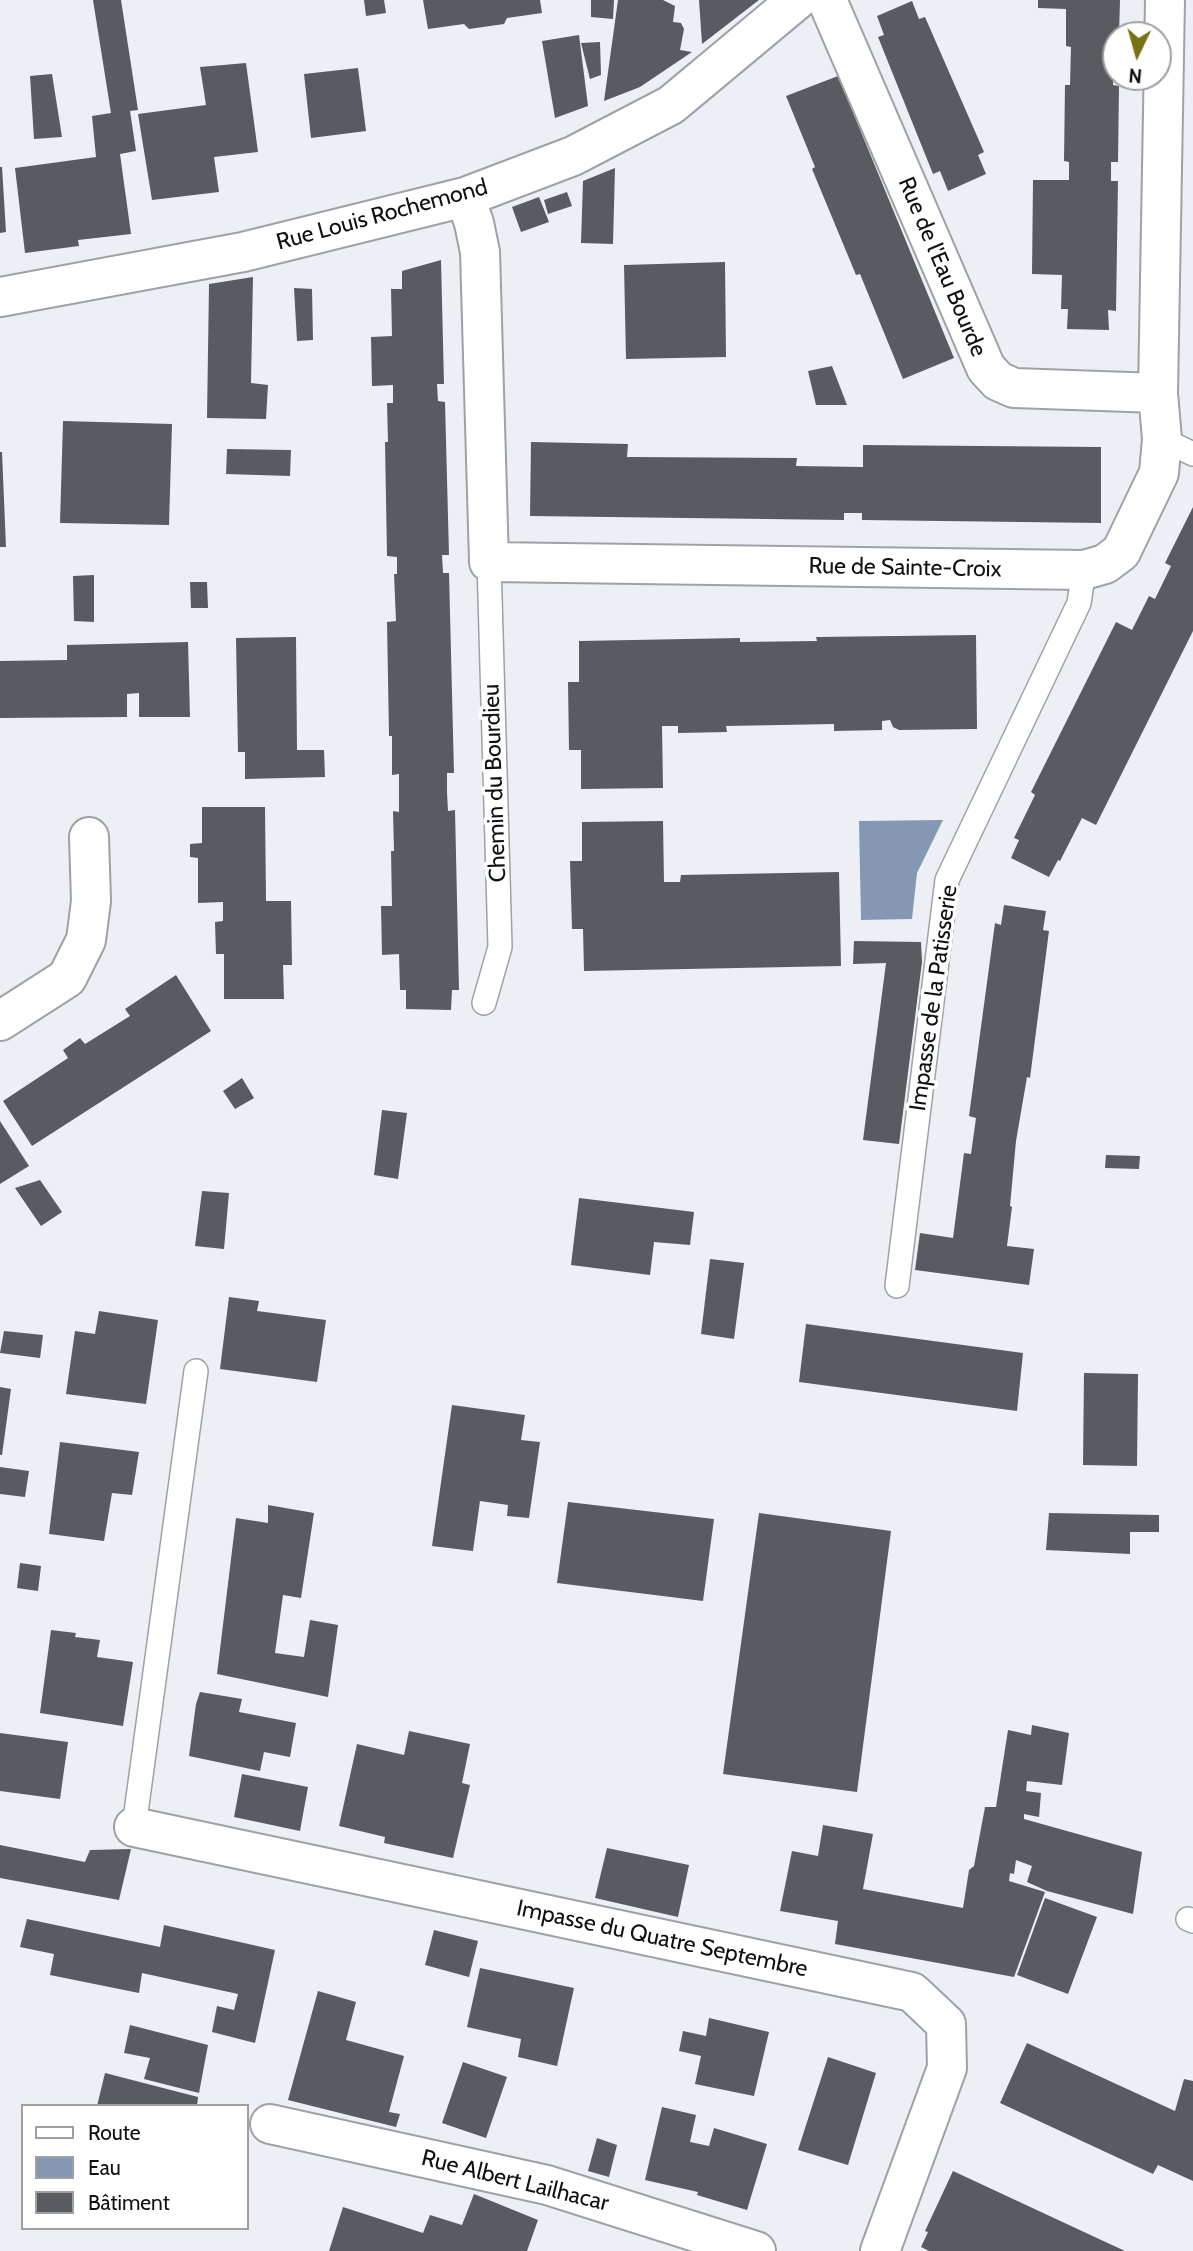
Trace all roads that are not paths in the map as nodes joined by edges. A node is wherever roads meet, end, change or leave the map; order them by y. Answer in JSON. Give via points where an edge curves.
{"nodes":[{"id":1,"x":797,"y":0,"type":"edge"},
{"id":2,"x":827,"y":0,"type":"edge"},
{"id":3,"x":1165,"y":0,"type":"edge"},
{"id":4,"x":465,"y":197,"type":"junction"},
{"id":5,"x":0,"y":297,"type":"edge"},
{"id":6,"x":1158,"y":393,"type":"junction"},
{"id":7,"x":1177,"y":447,"type":"edge"},
{"id":8,"x":489,"y":562,"type":"junction"},
{"id":9,"x":1084,"y":570,"type":"junction"},
{"id":10,"x":89,"y":837,"type":"dead end"},
{"id":11,"x":484,"y":1003,"type":"dead end"},
{"id":12,"x":0,"y":1021,"type":"edge"},
{"id":13,"x":897,"y":1286,"type":"dead end"},
{"id":14,"x":196,"y":1371,"type":"dead end"},
{"id":15,"x":134,"y":1826,"type":"joint"},
{"id":16,"x":270,"y":2124,"type":"dead end"},
{"id":17,"x":756,"y":2251,"type":"edge"},
{"id":18,"x":880,"y":2251,"type":"edge"}],
"edges":[{"from":1,"to":4,"type":"street","name":"Rue Louis Rochemond","via":[[671,105],[573,156]]},
{"from":2,"to":6,"type":"street","name":"Rue de l'Eau Bourde","via":[[986,368],[998,381],[1014,388]]},
{"from":3,"to":6,"type":"street","name":"Rue de Sainte-Croix"},
{"from":4,"to":5,"type":"street","name":"Rue Louis Rochemond","via":[[243,252]]},
{"from":4,"to":8,"type":"street","via":[[480,252]]},
{"from":6,"to":7,"type":"street","name":"Rue de Sainte-Croix"},
{"from":7,"to":9,"type":"street","name":"Rue de Sainte-Croix","via":[[1159,473],[1121,552],[1105,564]]},
{"from":8,"to":9,"type":"street","name":"Rue de Sainte-Croix"},
{"from":8,"to":11,"type":"lane","name":"Chemin du Bourdieu","via":[[500,947]]},
{"from":9,"to":13,"type":"lane","name":"Impasse de la Patisserie","via":[[1079,603],[947,880]]},
{"from":10,"to":12,"type":"street","via":[[91,901],[86,940],[66,978]]},
{"from":14,"to":15,"type":"lane"},
{"from":15,"to":18,"type":"street","name":"Impasse du Quatre Septembre","via":[[912,1992],[946,2024],[947,2068]]},
{"from":16,"to":17,"type":"street","name":"Rue Albert Lailhacar","via":[[547,2185]]}]}
